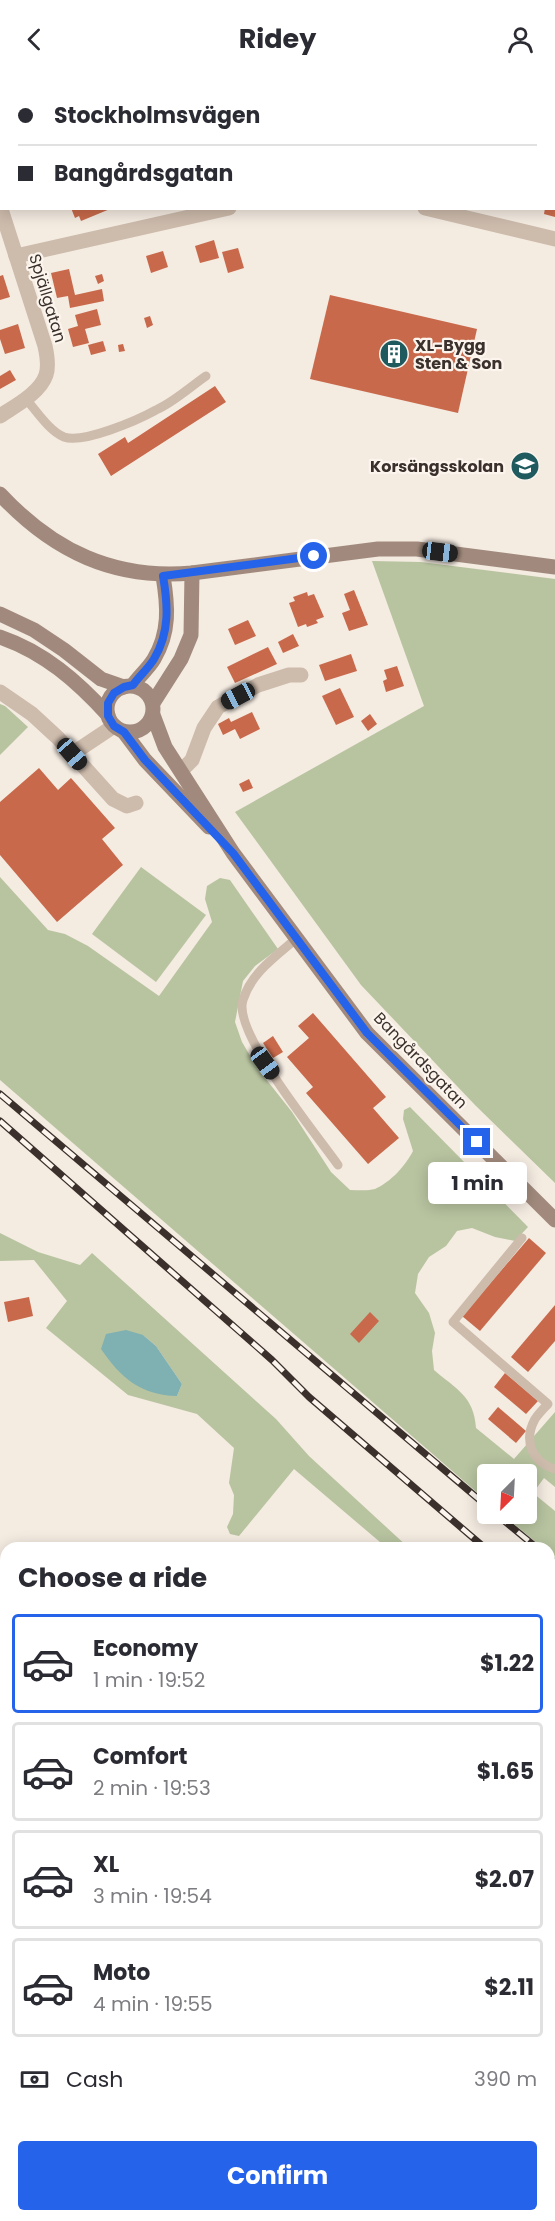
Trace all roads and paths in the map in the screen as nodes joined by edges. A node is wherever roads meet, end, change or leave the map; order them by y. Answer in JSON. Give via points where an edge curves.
{"nodes":[{"id":1,"x":1,"y":210,"type":"edge"},
{"id":2,"x":220,"y":210,"type":"edge"},
{"id":3,"x":434,"y":210,"type":"edge"},
{"id":4,"x":555,"y":240,"type":"edge"},
{"id":5,"x":16,"y":256,"type":"junction"},
{"id":6,"x":206,"y":376,"type":"dead end"},
{"id":7,"x":25,"y":398,"type":"junction"},
{"id":8,"x":0,"y":416,"type":"edge"},
{"id":9,"x":0,"y":494,"type":"edge"},
{"id":10,"x":555,"y":567,"type":"edge"},
{"id":11,"x":192,"y":573,"type":"junction"},
{"id":12,"x":163,"y":576,"type":"junction"},
{"id":13,"x":0,"y":614,"type":"edge"},
{"id":14,"x":0,"y":637,"type":"edge"},
{"id":15,"x":301,"y":675,"type":"dead end"},
{"id":16,"x":129,"y":686,"type":"junction"},
{"id":17,"x":0,"y":692,"type":"edge"},
{"id":18,"x":153,"y":709,"type":"junction"},
{"id":19,"x":115,"y":725,"type":"junction"},
{"id":20,"x":72,"y":754,"type":"junction"},
{"id":21,"x":181,"y":771,"type":"junction"},
{"id":22,"x":136,"y":803,"type":"dead end"},
{"id":23,"x":233,"y":853,"type":"junction"},
{"id":24,"x":297,"y":938,"type":"junction"},
{"id":25,"x":338,"y":1165,"type":"dead end"},
{"id":26,"x":555,"y":1220,"type":"edge"},
{"id":27,"x":522,"y":1238,"type":"dead end"},
{"id":28,"x":555,"y":1395,"type":"edge"},
{"id":29,"x":548,"y":1404,"type":"junction"},
{"id":30,"x":555,"y":1469,"type":"edge"}],
"edges":[{"from":1,"to":5,"type":"street","name":"Spjällgatan"},
{"from":2,"to":5,"type":"street"},
{"from":3,"to":4,"type":"street"},
{"from":5,"to":7,"type":"street","name":"Spjällgatan","via":[[48,361],[40,385]]},
{"from":6,"to":7,"type":"lane","via":[[157,410],[94,436],[75,439],[55,430]]},
{"from":7,"to":8,"type":"street","name":"Spjällgatan"},
{"from":9,"to":12,"type":"main road","via":[[65,549],[118,568]]},
{"from":10,"to":11,"type":"main road","via":[[417,549],[378,549]]},
{"from":11,"to":12,"type":"main road"},
{"from":11,"to":18,"type":"main road","via":[[191,635]]},
{"from":12,"to":16,"type":"main road","via":[[167,622],[164,636],[155,657]]},
{"from":13,"to":16,"type":"main road","via":[[34,630],[101,679]]},
{"from":14,"to":19,"type":"main road","name":"Bangårdsgatan","via":[[63,670]]},
{"from":15,"to":21,"type":"street","via":[[258,685],[219,707],[204,728],[192,760]]},
{"from":16,"to":18,"type":"main road","via":[[147,693]]},
{"from":16,"to":19,"type":"main road","via":[[114,693],[108,703]]},
{"from":17,"to":20,"type":"street","via":[[32,714]]},
{"from":18,"to":19,"type":"main road","via":[[147,726],[136,732]]},
{"from":18,"to":21,"type":"main road","name":"Bangårdsgatan","via":[[165,747]]},
{"from":19,"to":20,"type":"street"},
{"from":19,"to":23,"type":"main road","name":"Bangårdsgatan"},
{"from":20,"to":22,"type":"street","via":[[112,799],[127,806]]},
{"from":21,"to":23,"type":"main road","name":"Bangårdsgatan"},
{"from":23,"to":24,"type":"main road","name":"Bangårdsgatan"},
{"from":24,"to":25,"type":"lane","via":[[248,986],[242,1003],[243,1020],[265,1063]]},
{"from":24,"to":26,"type":"main road","name":"Bangårdsgatan","via":[[367,1033]]},
{"from":27,"to":29,"type":"lane","via":[[453,1322]]},
{"from":28,"to":29,"type":"lane"},
{"from":29,"to":30,"type":"lane","via":[[535,1419],[531,1445],[540,1462]]}]}
